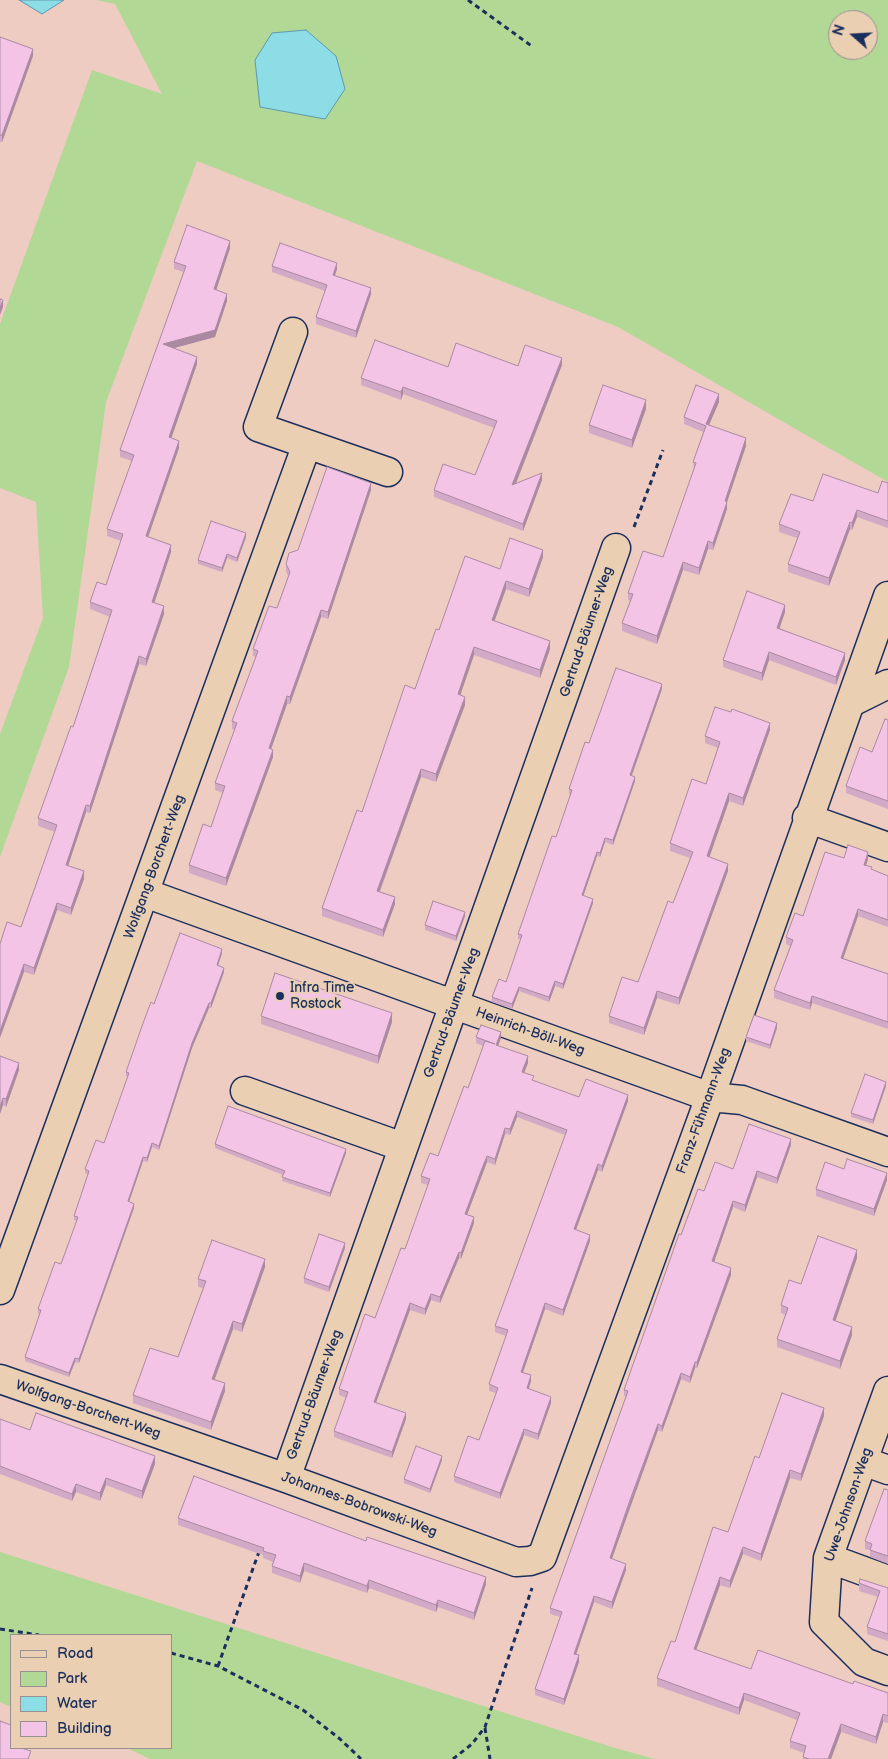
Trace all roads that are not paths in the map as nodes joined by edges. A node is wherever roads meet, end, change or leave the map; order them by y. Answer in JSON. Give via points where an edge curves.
{"nodes":[{"id":1,"x":293,"y":332,"type":"dead end"},
{"id":2,"x":307,"y":444,"type":"junction"},
{"id":3,"x":388,"y":472,"type":"dead end"},
{"id":4,"x":616,"y":548,"type":"road end"},
{"id":5,"x":888,"y":596,"type":"edge"},
{"id":6,"x":888,"y":684,"type":"edge"},
{"id":7,"x":852,"y":702,"type":"junction"},
{"id":8,"x":807,"y":818,"type":"junction"},
{"id":9,"x":888,"y":847,"type":"edge"},
{"id":10,"x":146,"y":893,"type":"junction"},
{"id":11,"x":455,"y":1005,"type":"junction"},
{"id":12,"x":245,"y":1091,"type":"dead end"},
{"id":13,"x":710,"y":1097,"type":"junction"},
{"id":14,"x":403,"y":1148,"type":"junction"},
{"id":15,"x":888,"y":1152,"type":"edge"},
{"id":16,"x":0,"y":1290,"type":"edge"},
{"id":17,"x":0,"y":1379,"type":"edge"},
{"id":18,"x":888,"y":1390,"type":"edge"},
{"id":19,"x":177,"y":1441,"type":"joint"},
{"id":20,"x":863,"y":1461,"type":"junction"},
{"id":21,"x":888,"y":1470,"type":"edge"},
{"id":22,"x":286,"y":1478,"type":"junction"},
{"id":23,"x":542,"y":1557,"type":"joint"},
{"id":24,"x":828,"y":1558,"type":"junction"},
{"id":25,"x":888,"y":1580,"type":"edge"},
{"id":26,"x":888,"y":1671,"type":"edge"}],
"edges":[{"from":1,"to":2,"type":"street","via":[[258,428]]},
{"from":2,"to":3,"type":"street"},
{"from":2,"to":10,"type":"street","name":"Wolfgang-Borchert-Weg"},
{"from":4,"to":11,"type":"street","name":"Gertrud-Bäumer-Weg"},
{"from":5,"to":7,"type":"street","name":"Franz-Fühmann-Weg"},
{"from":6,"to":7,"type":"street"},
{"from":7,"to":8,"type":"street","name":"Franz-Fühmann-Weg"},
{"from":8,"to":9,"type":"street"},
{"from":8,"to":13,"type":"street","name":"Franz-Fühmann-Weg"},
{"from":10,"to":11,"type":"street","name":"Heinrich-Böll-Weg"},
{"from":10,"to":16,"type":"street","name":"Wolfgang-Borchert-Weg"},
{"from":11,"to":13,"type":"street","name":"Heinrich-Böll-Weg"},
{"from":11,"to":14,"type":"street","name":"Gertrud-Bäumer-Weg"},
{"from":12,"to":14,"type":"street"},
{"from":13,"to":15,"type":"street","name":"Heinrich-Böll-Weg","via":[[742,1100]]},
{"from":13,"to":23,"type":"street","name":"Franz-Fühmann-Weg"},
{"from":14,"to":22,"type":"street","name":"Gertrud-Bäumer-Weg"},
{"from":17,"to":19,"type":"street","name":"Wolfgang-Borchert-Weg"},
{"from":18,"to":20,"type":"street","name":"Uwe-Johnson-Weg"},
{"from":19,"to":22,"type":"street","name":"Johannes-Bobrowski-Weg"},
{"from":20,"to":21,"type":"street"},
{"from":20,"to":24,"type":"street","name":"Uwe-Johnson-Weg"},
{"from":22,"to":23,"type":"street","name":"Johannes-Bobrowski-Weg","via":[[516,1562],[530,1562]]},
{"from":24,"to":25,"type":"street"},
{"from":24,"to":26,"type":"street","name":"Uwe-Johnson-Weg","via":[[824,1622],[864,1662]]}]}
